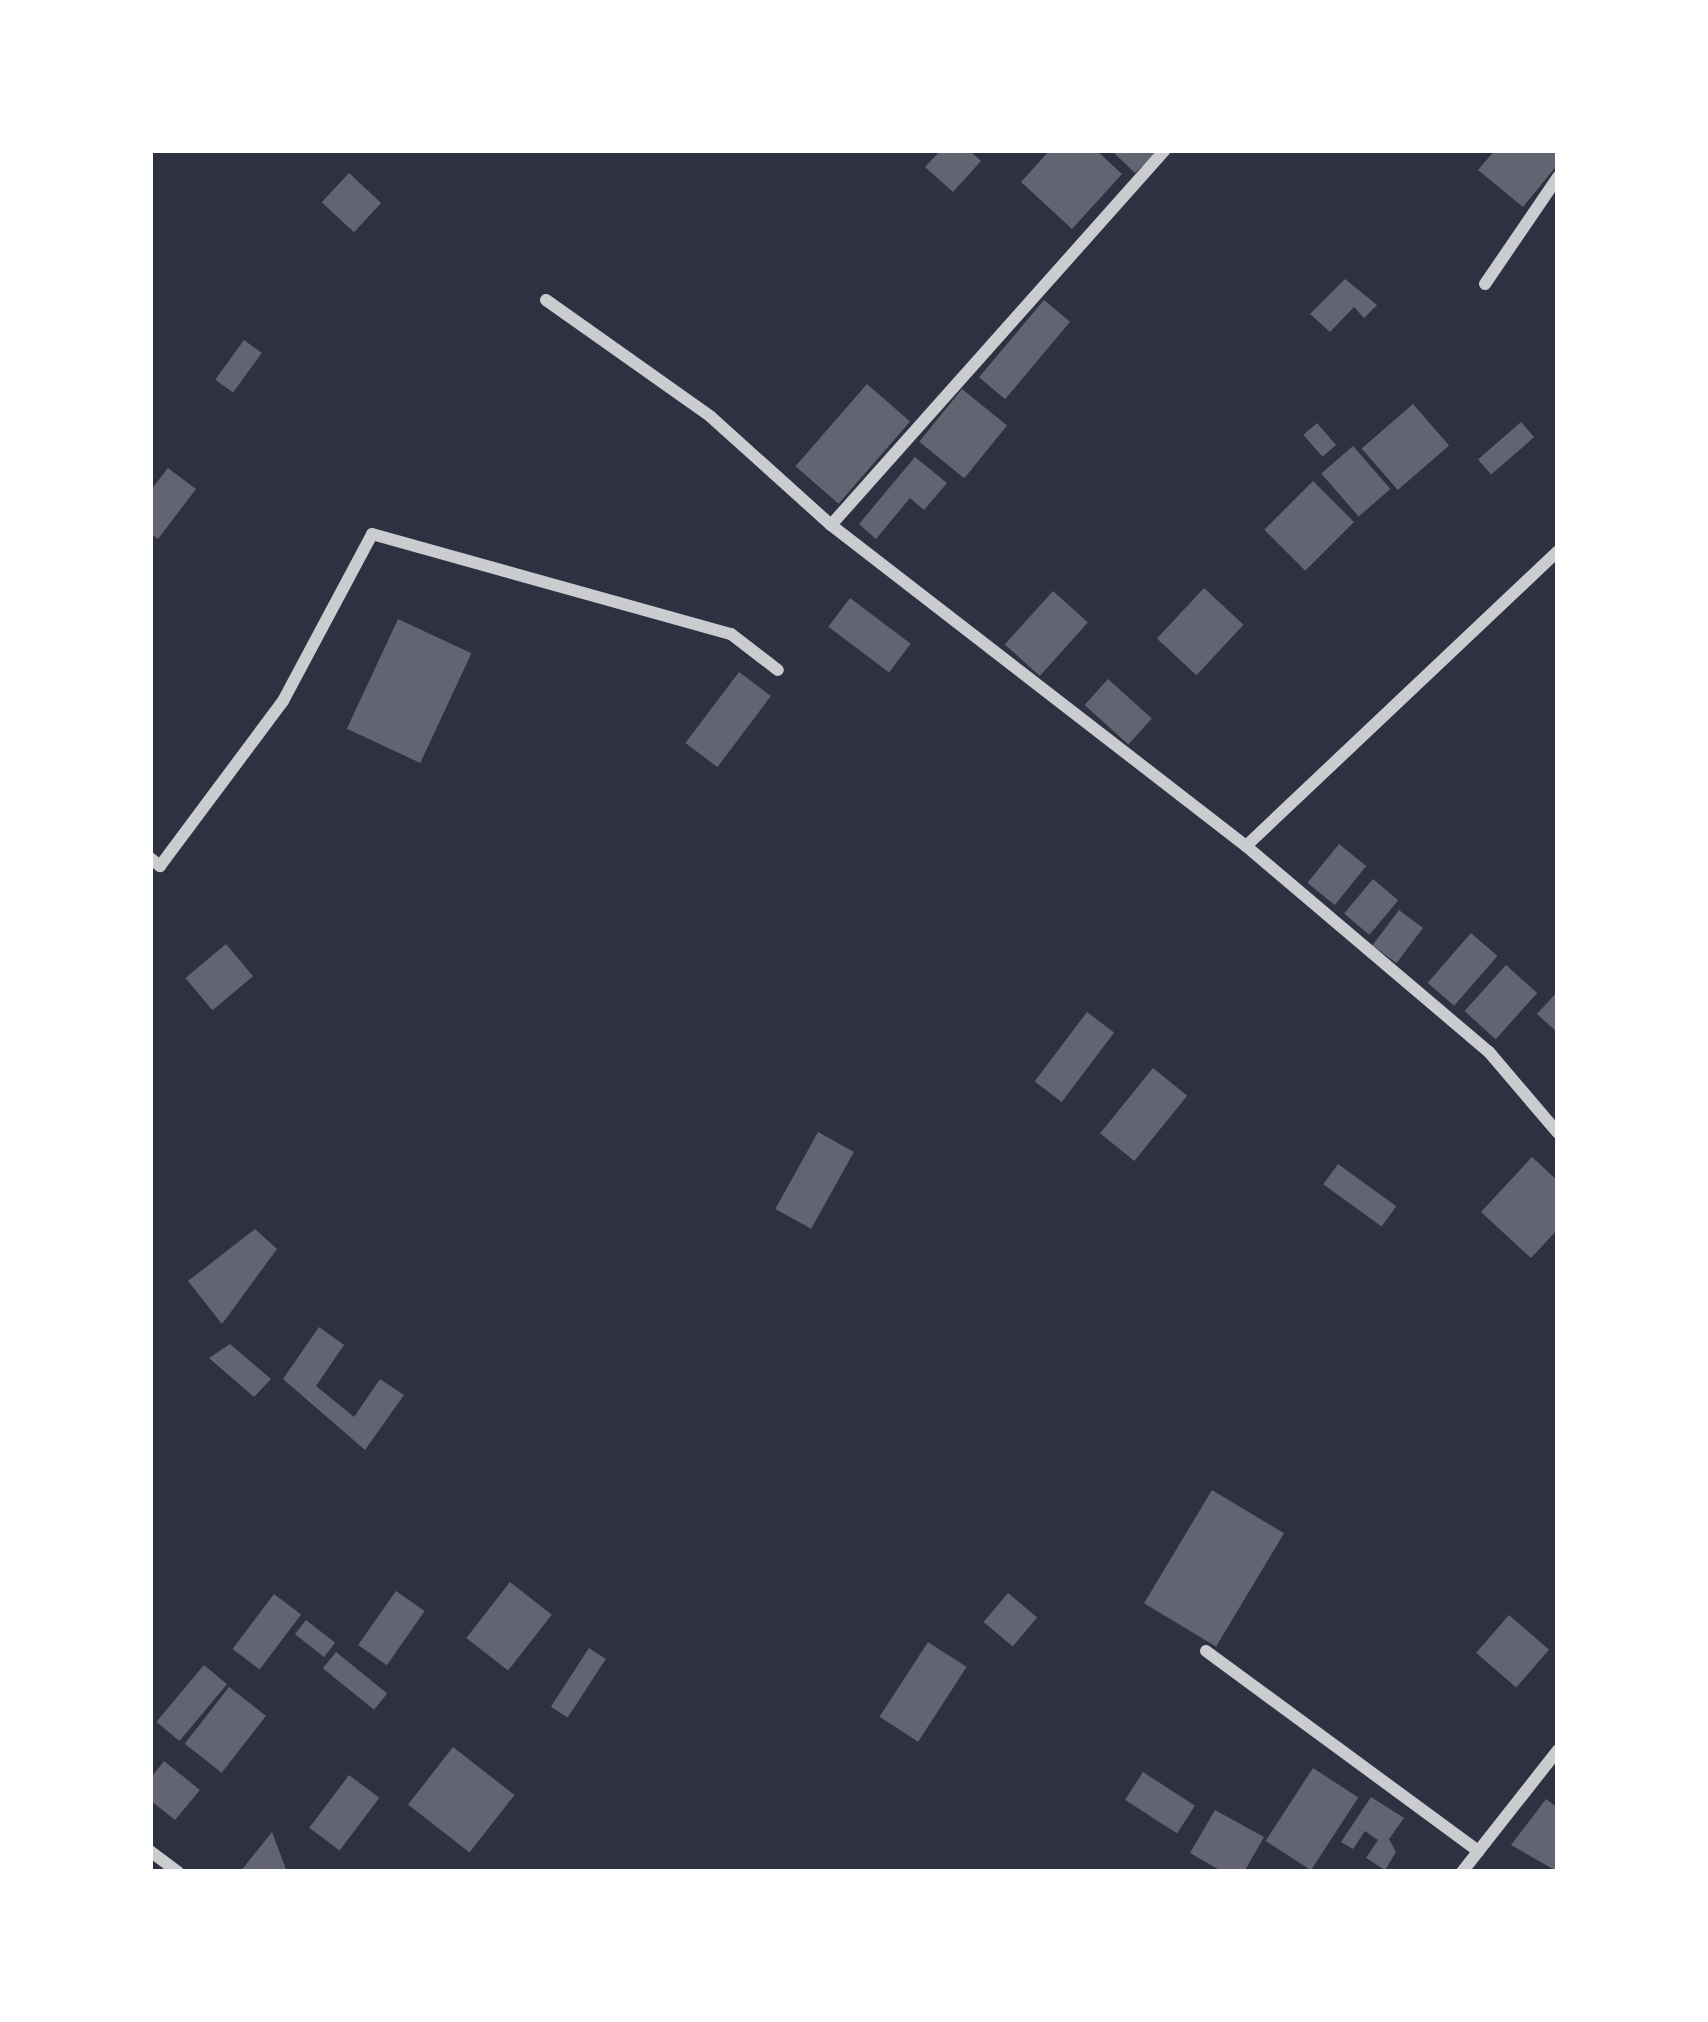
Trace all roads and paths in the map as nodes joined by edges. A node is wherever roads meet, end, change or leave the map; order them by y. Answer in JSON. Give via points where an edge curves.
{"nodes":[{"id":1,"x":1165,"y":150,"type":"edge"},
{"id":2,"x":1558,"y":176,"type":"edge"},
{"id":3,"x":1485,"y":284,"type":"dead end"},
{"id":4,"x":546,"y":300,"type":"dead end"},
{"id":5,"x":831,"y":525,"type":"junction"},
{"id":6,"x":1558,"y":551,"type":"edge"},
{"id":7,"x":778,"y":670,"type":"dead end"},
{"id":8,"x":1246,"y":846,"type":"junction"},
{"id":9,"x":150,"y":858,"type":"edge"},
{"id":10,"x":1558,"y":1133,"type":"edge"},
{"id":11,"x":1206,"y":1651,"type":"dead end"},
{"id":12,"x":1558,"y":1750,"type":"edge"},
{"id":13,"x":1478,"y":1851,"type":"junction"},
{"id":14,"x":153,"y":1860,"type":"edge"},
{"id":15,"x":178,"y":1872,"type":"edge"},
{"id":16,"x":1462,"y":1872,"type":"edge"}],
"edges":[{"from":1,"to":5,"type":"street"},
{"from":2,"to":3,"type":"street"},
{"from":4,"to":5,"type":"street","via":[[711,417]]},
{"from":5,"to":8,"type":"street"},
{"from":6,"to":8,"type":"street"},
{"from":7,"to":9,"type":"street","via":[[730,634],[372,534],[283,701],[160,866]]},
{"from":8,"to":10,"type":"street","via":[[1489,1052]]},
{"from":11,"to":13,"type":"street"},
{"from":12,"to":13,"type":"street"},
{"from":13,"to":16,"type":"street"},
{"from":14,"to":15,"type":"street"}]}
